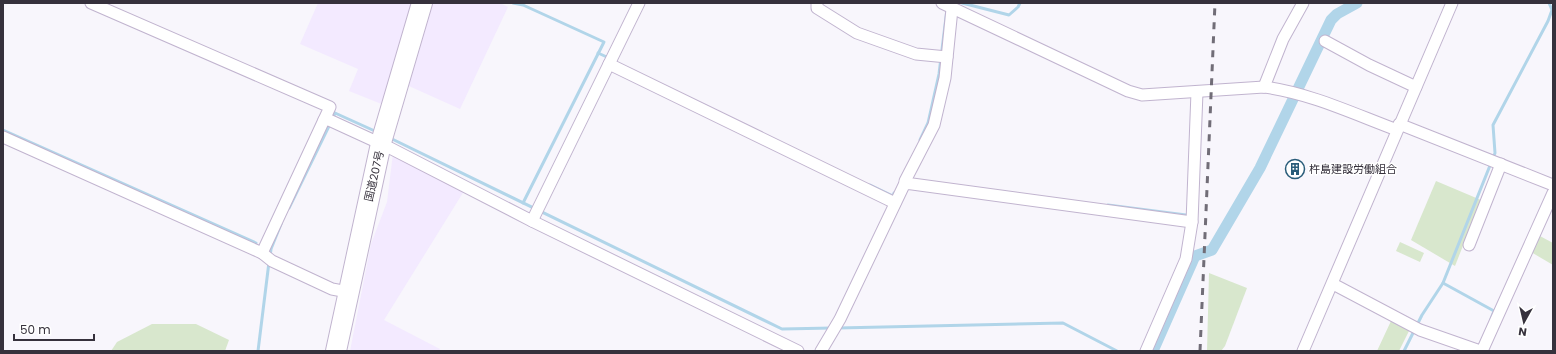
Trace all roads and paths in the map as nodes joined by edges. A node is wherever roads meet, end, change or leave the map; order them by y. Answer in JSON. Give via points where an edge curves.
{"nodes":[{"id":1,"x":91,"y":3,"type":"edge"},
{"id":2,"x":422,"y":3,"type":"edge"},
{"id":3,"x":639,"y":3,"type":"edge"},
{"id":4,"x":817,"y":3,"type":"edge"},
{"id":5,"x":1303,"y":3,"type":"edge"},
{"id":6,"x":1452,"y":3,"type":"edge"},
{"id":7,"x":947,"y":6,"type":"edge"},
{"id":8,"x":1324,"y":40,"type":"dead end"},
{"id":9,"x":943,"y":57,"type":"junction"},
{"id":10,"x":611,"y":61,"type":"junction"},
{"id":11,"x":1264,"y":87,"type":"junction"},
{"id":12,"x":1416,"y":87,"type":"junction"},
{"id":13,"x":1197,"y":92,"type":"junction"},
{"id":14,"x":329,"y":121,"type":"junction"},
{"id":15,"x":1398,"y":127,"type":"junction"},
{"id":16,"x":3,"y":137,"type":"edge"},
{"id":17,"x":383,"y":138,"type":"junction"},
{"id":18,"x":1501,"y":164,"type":"junction"},
{"id":19,"x":907,"y":177,"type":"dead end"},
{"id":20,"x":1553,"y":185,"type":"edge"},
{"id":21,"x":1553,"y":193,"type":"edge"},
{"id":22,"x":895,"y":202,"type":"junction"},
{"id":23,"x":533,"y":219,"type":"junction"},
{"id":24,"x":1192,"y":222,"type":"junction"},
{"id":25,"x":1469,"y":245,"type":"dead end"},
{"id":26,"x":267,"y":257,"type":"junction"},
{"id":27,"x":1333,"y":284,"type":"junction"},
{"id":28,"x":348,"y":292,"type":"junction"},
{"id":29,"x":336,"y":351,"type":"edge"},
{"id":30,"x":798,"y":351,"type":"edge"},
{"id":31,"x":821,"y":351,"type":"edge"},
{"id":32,"x":1146,"y":351,"type":"edge"},
{"id":33,"x":1303,"y":351,"type":"edge"},
{"id":34,"x":1481,"y":351,"type":"edge"}],
"edges":[{"from":1,"to":14,"type":"street","via":[[330,107]]},
{"from":2,"to":17,"type":"highway","name":"国道207号"},
{"from":3,"to":10,"type":"street"},
{"from":4,"to":9,"type":"street","via":[[817,8],[857,33],[916,54]]},
{"from":5,"to":11,"type":"street","via":[[1283,39]]},
{"from":6,"to":12,"type":"street"},
{"from":7,"to":9,"type":"street"},
{"from":7,"to":13,"type":"street","via":[[1128,91],[1142,95]]},
{"from":8,"to":12,"type":"street"},
{"from":9,"to":19,"type":"street","via":[[945,78],[934,124]]},
{"from":10,"to":22,"type":"street"},
{"from":10,"to":23,"type":"street"},
{"from":11,"to":13,"type":"street"},
{"from":11,"to":15,"type":"street","via":[[1302,95]]},
{"from":12,"to":15,"type":"street"},
{"from":13,"to":24,"type":"street"},
{"from":14,"to":17,"type":"street"},
{"from":14,"to":26,"type":"street"},
{"from":15,"to":18,"type":"street"},
{"from":15,"to":27,"type":"street"},
{"from":16,"to":26,"type":"street"},
{"from":17,"to":23,"type":"street","via":[[390,148]]},
{"from":17,"to":28,"type":"highway","name":"国道207号"},
{"from":18,"to":20,"type":"street"},
{"from":18,"to":25,"type":"street"},
{"from":21,"to":34,"type":"street"},
{"from":22,"to":24,"type":"street","via":[[905,183]]},
{"from":22,"to":31,"type":"street","via":[[840,319]]},
{"from":23,"to":30,"type":"street"},
{"from":24,"to":32,"type":"street","via":[[1186,259]]},
{"from":26,"to":28,"type":"street","via":[[332,289]]},
{"from":27,"to":33,"type":"street"},
{"from":27,"to":34,"type":"street","via":[[1415,328]]},
{"from":28,"to":29,"type":"highway","name":"国道207号"}]}
